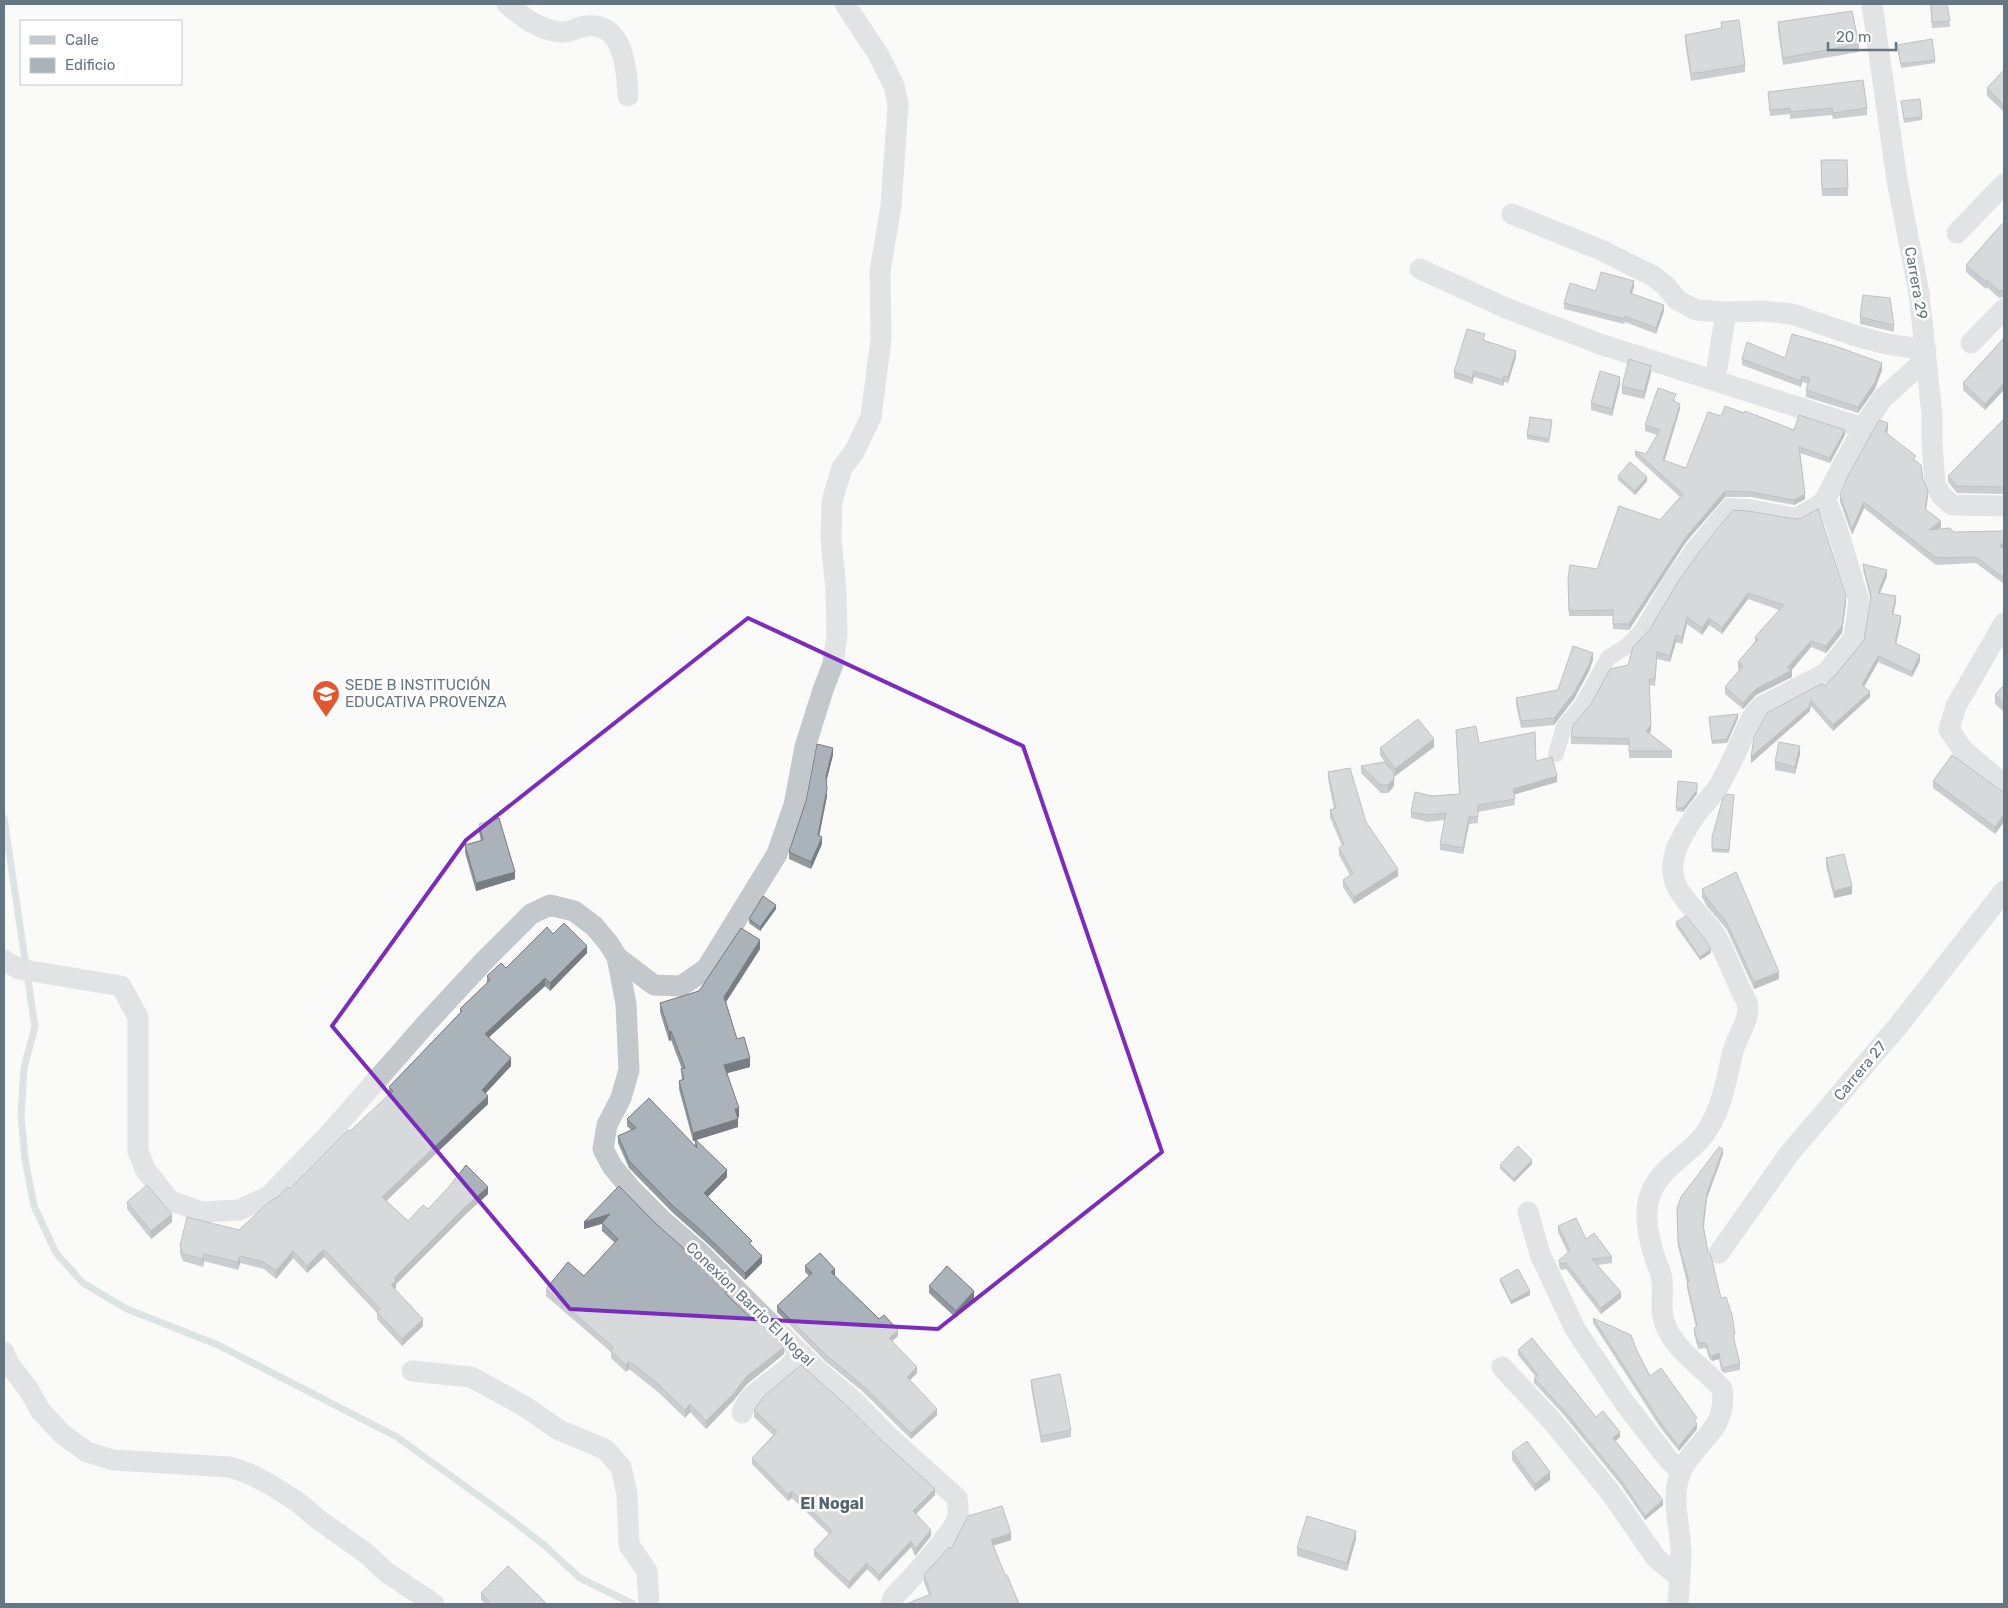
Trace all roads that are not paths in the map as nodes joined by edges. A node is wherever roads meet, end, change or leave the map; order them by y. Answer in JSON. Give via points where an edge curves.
{"nodes":[{"id":1,"x":507,"y":4,"type":"edge"},
{"id":2,"x":845,"y":4,"type":"edge"},
{"id":3,"x":1872,"y":4,"type":"edge"},
{"id":4,"x":628,"y":96,"type":"dead end"},
{"id":5,"x":2004,"y":184,"type":"edge"},
{"id":6,"x":1512,"y":214,"type":"dead end"},
{"id":7,"x":1957,"y":233,"type":"dead end"},
{"id":8,"x":1420,"y":269,"type":"dead end"},
{"id":9,"x":2004,"y":309,"type":"edge"},
{"id":10,"x":1726,"y":312,"type":"junction"},
{"id":11,"x":1971,"y":343,"type":"dead end"},
{"id":12,"x":1926,"y":355,"type":"junction"},
{"id":13,"x":1715,"y":381,"type":"junction"},
{"id":14,"x":1863,"y":428,"type":"junction"},
{"id":15,"x":1824,"y":499,"type":"junction"},
{"id":16,"x":2004,"y":506,"type":"edge"},
{"id":17,"x":2004,"y":623,"type":"edge"},
{"id":18,"x":1556,"y":754,"type":"dead end"},
{"id":19,"x":2004,"y":786,"type":"edge"},
{"id":20,"x":2004,"y":891,"type":"edge"},
{"id":21,"x":617,"y":957,"type":"junction"},
{"id":22,"x":4,"y":960,"type":"edge"},
{"id":23,"x":1528,"y":1212,"type":"dead end"},
{"id":24,"x":1719,"y":1253,"type":"dead end"},
{"id":25,"x":4,"y":1352,"type":"edge"},
{"id":26,"x":802,"y":1354,"type":"junction"},
{"id":27,"x":1502,"y":1367,"type":"dead end"},
{"id":28,"x":412,"y":1371,"type":"dead end"},
{"id":29,"x":742,"y":1414,"type":"dead end"},
{"id":30,"x":1681,"y":1471,"type":"junction"},
{"id":31,"x":1679,"y":1577,"type":"junction"},
{"id":32,"x":434,"y":1604,"type":"edge"},
{"id":33,"x":649,"y":1604,"type":"edge"},
{"id":34,"x":891,"y":1604,"type":"edge"},
{"id":35,"x":1678,"y":1604,"type":"edge"}],
"edges":[{"from":1,"to":4,"type":"street","via":[[540,28],[563,33],[587,25],[610,32],[620,46],[627,66]]},
{"from":2,"to":21,"type":"street","via":[[878,54],[894,86],[898,104],[892,206],[880,271],[881,339],[871,417],[854,452],[842,468],[832,500],[837,635],[834,664],[823,690],[806,747],[794,805],[777,854],[706,969],[681,986],[654,985]]},
{"from":3,"to":12,"type":"street","name":"Carrera 29","via":[[1897,180],[1919,293]]},
{"from":5,"to":7,"type":"street"},
{"from":6,"to":10,"type":"street","via":[[1601,250],[1653,276],[1677,300],[1696,310]]},
{"from":8,"to":13,"type":"street","via":[[1506,308],[1592,341]]},
{"from":9,"to":11,"type":"street"},
{"from":10,"to":12,"type":"street","via":[[1792,314]]},
{"from":10,"to":13,"type":"street"},
{"from":12,"to":14,"type":"street","via":[[1882,398]]},
{"from":12,"to":16,"type":"street","name":"Carrera 29","via":[[1935,485],[1952,505]]},
{"from":13,"to":14,"type":"street"},
{"from":14,"to":15,"type":"street"},
{"from":15,"to":18,"type":"street","via":[[1796,516],[1730,506],[1671,581],[1642,630],[1628,645],[1608,658],[1582,705],[1564,727]]},
{"from":15,"to":30,"type":"street","via":[[1836,525],[1859,601],[1854,638],[1826,673],[1756,712],[1720,784],[1678,845],[1672,866],[1686,903],[1716,936],[1749,1011],[1713,1120],[1702,1137],[1662,1175],[1652,1190],[1647,1210],[1648,1235],[1662,1280],[1661,1312],[1668,1330],[1692,1362],[1722,1389],[1716,1426]]},
{"from":17,"to":19,"type":"street","via":[[1956,706],[1949,729],[1969,756]]},
{"from":20,"to":24,"type":"street","name":"Carrera 27","via":[[1898,1026],[1789,1154]]},
{"from":21,"to":22,"type":"street","via":[[594,926],[574,910],[550,905],[531,914],[424,1025],[332,1131],[269,1196],[239,1210],[202,1212],[169,1200],[138,1151],[138,1017],[121,986],[19,969]]},
{"from":21,"to":26,"type":"street","name":"Conexion Barrio El Nogal","via":[[626,1004],[629,1070],[621,1098],[607,1125],[603,1149],[612,1166],[631,1188]]},
{"from":23,"to":30,"type":"street","via":[[1540,1254],[1575,1329],[1630,1409]]},
{"from":25,"to":32,"type":"street","via":[[40,1410],[62,1434],[87,1452],[113,1460],[230,1467],[250,1474],[298,1503],[386,1572]]},
{"from":26,"to":29,"type":"street","via":[[757,1391]]},
{"from":26,"to":34,"type":"street","name":"Conexion Barrio El Nogal","via":[[957,1498],[958,1516],[948,1533]]},
{"from":27,"to":31,"type":"street","via":[[1610,1493],[1656,1558]]},
{"from":28,"to":33,"type":"street","via":[[471,1377],[524,1406],[559,1430],[605,1449],[622,1467],[628,1494],[629,1545],[647,1571]]},
{"from":30,"to":31,"type":"street","via":[[1676,1491],[1681,1549]]},
{"from":31,"to":35,"type":"street"}]}
